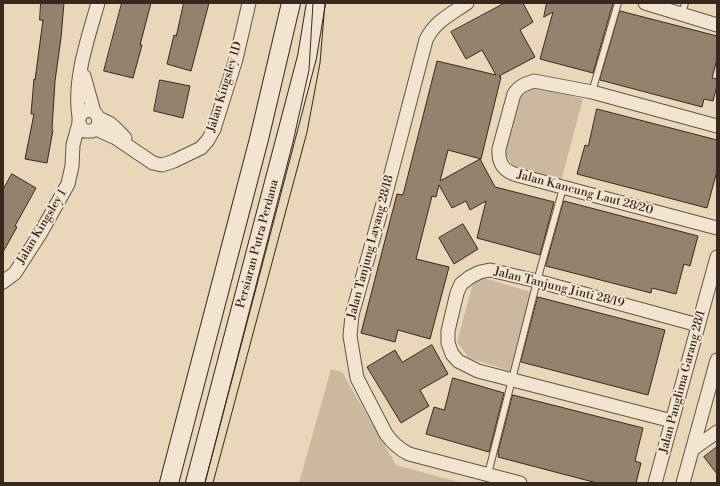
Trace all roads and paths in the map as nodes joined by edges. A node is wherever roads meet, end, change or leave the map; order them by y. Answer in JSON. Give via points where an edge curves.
{"nodes":[{"id":1,"x":98,"y":3,"type":"edge"},
{"id":2,"x":249,"y":3,"type":"edge"},
{"id":3,"x":291,"y":3,"type":"edge"},
{"id":4,"x":316,"y":3,"type":"edge"},
{"id":5,"x":467,"y":3,"type":"edge"},
{"id":6,"x":618,"y":3,"type":"edge"},
{"id":7,"x":645,"y":3,"type":"edge"},
{"id":8,"x":684,"y":9,"type":"edge"},
{"id":9,"x":717,"y":25,"type":"edge"},
{"id":10,"x":81,"y":69,"type":"junction"},
{"id":11,"x":592,"y":92,"type":"junction"},
{"id":12,"x":79,"y":120,"type":"junction"},
{"id":13,"x":94,"y":123,"type":"junction"},
{"id":14,"x":717,"y":126,"type":"edge"},
{"id":15,"x":72,"y":166,"type":"junction"},
{"id":16,"x":563,"y":188,"type":"junction"},
{"id":17,"x":717,"y":228,"type":"edge"},
{"id":18,"x":717,"y":257,"type":"edge"},
{"id":19,"x":537,"y":281,"type":"junction"},
{"id":20,"x":3,"y":282,"type":"edge"},
{"id":21,"x":698,"y":325,"type":"junction"},
{"id":22,"x":717,"y":360,"type":"edge"},
{"id":23,"x":512,"y":379,"type":"junction"},
{"id":24,"x":672,"y":422,"type":"junction"},
{"id":25,"x":717,"y":432,"type":"edge"},
{"id":26,"x":693,"y":449,"type":"junction"},
{"id":27,"x":488,"y":474,"type":"junction"},
{"id":28,"x":501,"y":481,"type":"edge"},
{"id":29,"x":169,"y":483,"type":"edge"},
{"id":30,"x":194,"y":483,"type":"edge"},
{"id":31,"x":520,"y":483,"type":"edge"},
{"id":32,"x":655,"y":483,"type":"edge"},
{"id":33,"x":683,"y":483,"type":"edge"}],
"edges":[{"from":1,"to":10,"type":"street","name":"Jalan Kingsley 1"},
{"from":2,"to":13,"type":"street","name":"Jalan Kingsley 1D","via":[[236,59],[214,129],[201,148],[162,165],[153,163],[139,153],[109,123]]},
{"from":3,"to":29,"type":"main road","name":"Persiaran Putra Perdana","via":[[255,154]]},
{"from":4,"to":30,"type":"main road","name":"Persiaran Putra Perdana","via":[[307,57]]},
{"from":5,"to":27,"type":"street","name":"Jalan Tanjung Layang 28/18","via":[[434,26],[426,40],[352,315],[350,336],[357,378],[392,442],[399,449],[409,454]]},
{"from":6,"to":11,"type":"lane"},
{"from":7,"to":8,"type":"street"},
{"from":8,"to":9,"type":"street"},
{"from":10,"to":12,"type":"street","name":"Jalan Kingsley 1","via":[[77,105]]},
{"from":10,"to":13,"type":"street"},
{"from":11,"to":14,"type":"street","name":"Jalan Kancung Laut 28/20"},
{"from":11,"to":16,"type":"street","name":"Jalan Kancung Laut 28/20","via":[[534,81],[518,88],[514,94],[499,149],[498,157],[502,166],[508,172]]},
{"from":12,"to":13,"type":"street","name":"Jalan Kingsley 1D","via":[[82,129]]},
{"from":12,"to":13,"type":"street","via":[[86,111]]},
{"from":12,"to":15,"type":"street","name":"Jalan Kingsley 1","via":[[72,145]]},
{"from":13,"to":15,"type":"street","name":"Jalan Kingsley 1"},
{"from":15,"to":20,"type":"street","name":"Jalan Kingsley 1","via":[[68,184],[40,234],[15,273]]},
{"from":16,"to":17,"type":"street","name":"Jalan Kancung Laut 28/20"},
{"from":16,"to":19,"type":"lane"},
{"from":18,"to":21,"type":"street","name":"Jalan Panglima Garang 28/1"},
{"from":19,"to":21,"type":"street","name":"Jalan Tanjung Jinti 28/19"},
{"from":19,"to":23,"type":"lane"},
{"from":19,"to":23,"type":"street","name":"Jalan Tanjung Jinti 28/19","via":[[490,270],[470,277],[462,284],[457,294],[448,331],[448,343],[452,354],[468,367]]},
{"from":21,"to":24,"type":"street","name":"Jalan Panglima Garang 28/1"},
{"from":22,"to":26,"type":"street"},
{"from":23,"to":24,"type":"street","name":"Jalan Tanjung Jinti 28/19"},
{"from":23,"to":27,"type":"lane"},
{"from":24,"to":32,"type":"street","name":"Jalan Panglima Garang 28/1"},
{"from":25,"to":26,"type":"street"},
{"from":26,"to":33,"type":"street"},
{"from":27,"to":28,"type":"street","name":"Jalan Tanjung Layang 28/18"},
{"from":28,"to":31,"type":"street","name":"Jalan Tanjung Layang 28/18"}]}
